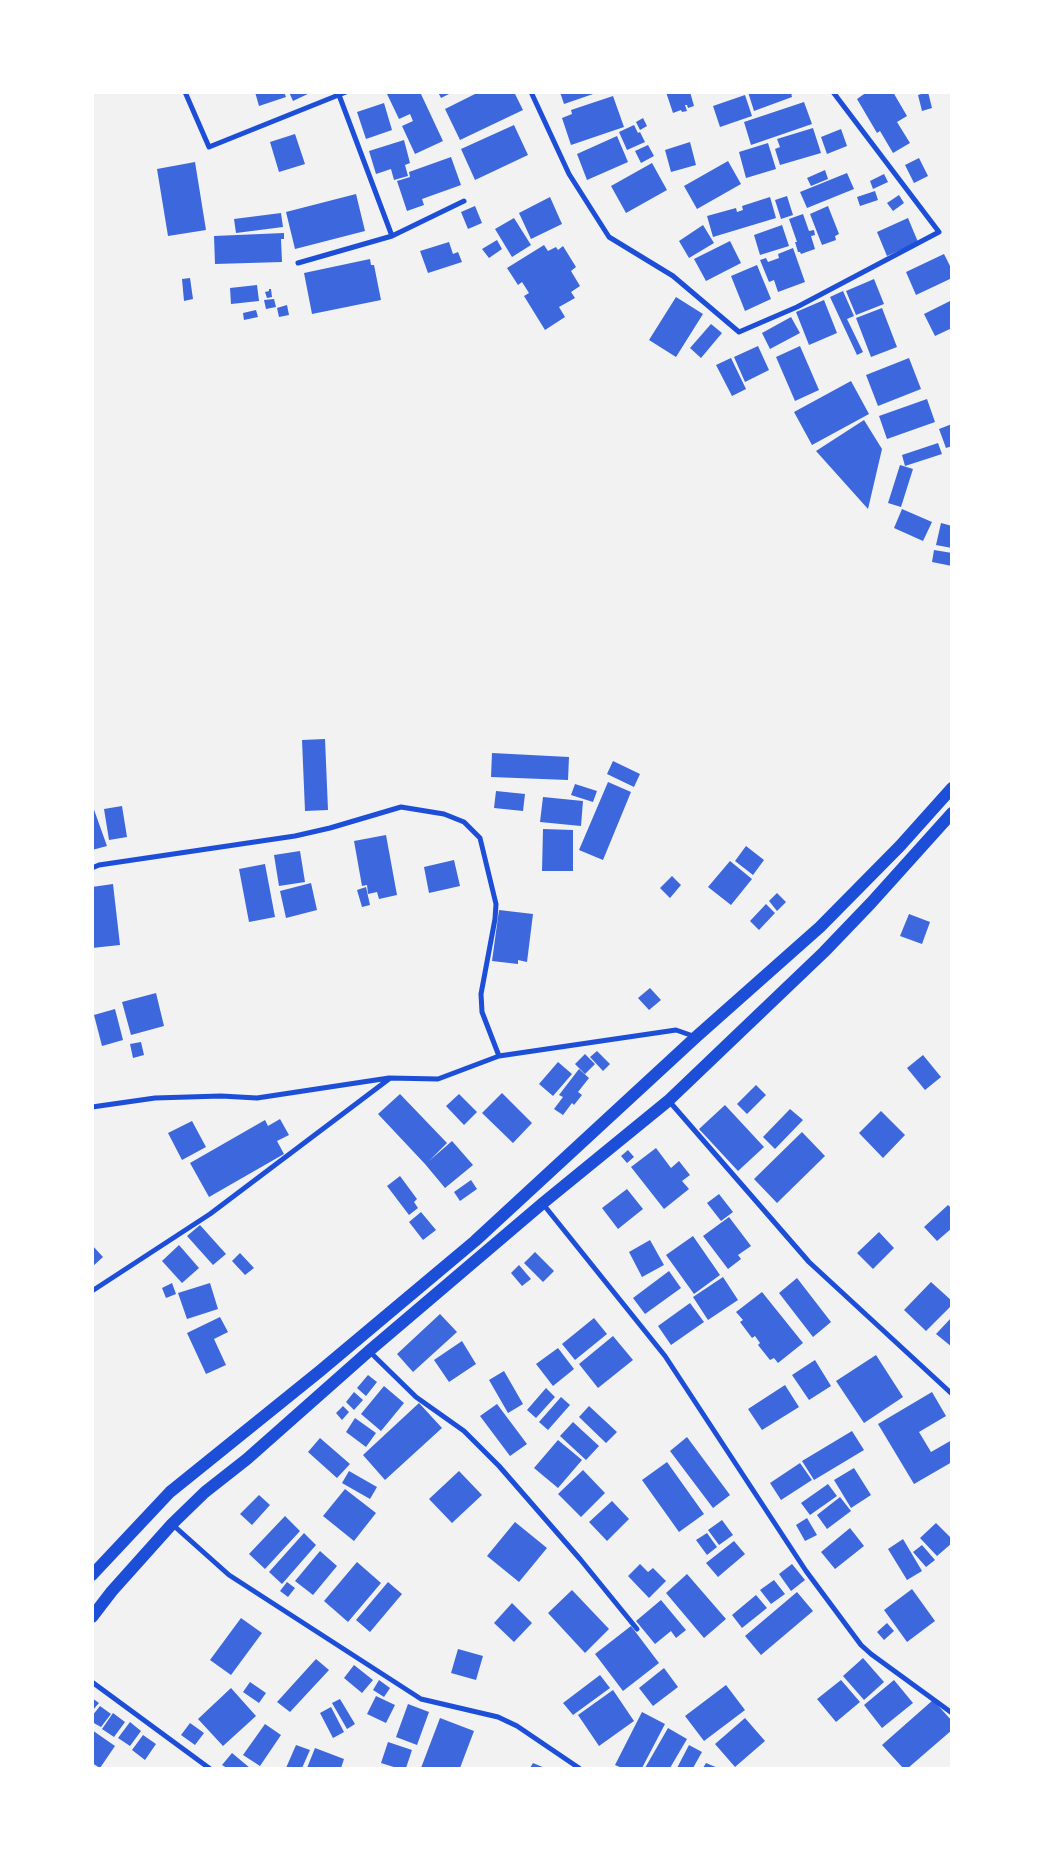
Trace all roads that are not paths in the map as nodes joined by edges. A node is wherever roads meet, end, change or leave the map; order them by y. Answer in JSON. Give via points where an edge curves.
{"nodes":[{"id":1,"x":185,"y":92,"type":"edge"},
{"id":2,"x":346,"y":92,"type":"edge"},
{"id":3,"x":531,"y":92,"type":"edge"},
{"id":4,"x":833,"y":92,"type":"edge"},
{"id":5,"x":339,"y":95,"type":"junction"},
{"id":6,"x":464,"y":201,"type":"dead end"},
{"id":7,"x":392,"y":236,"type":"junction"},
{"id":8,"x":298,"y":263,"type":"dead end"},
{"id":9,"x":952,"y":788,"type":"edge"},
{"id":10,"x":952,"y":813,"type":"edge"},
{"id":11,"x":92,"y":868,"type":"edge"},
{"id":12,"x":696,"y":1037,"type":"junction"},
{"id":13,"x":499,"y":1056,"type":"junction"},
{"id":14,"x":389,"y":1078,"type":"junction"},
{"id":15,"x":668,"y":1101,"type":"junction"},
{"id":16,"x":92,"y":1107,"type":"edge"},
{"id":17,"x":543,"y":1204,"type":"junction"},
{"id":18,"x":92,"y":1291,"type":"edge"},
{"id":19,"x":370,"y":1351,"type":"junction"},
{"id":20,"x":952,"y":1394,"type":"edge"},
{"id":21,"x":172,"y":1524,"type":"junction"},
{"id":22,"x":92,"y":1574,"type":"edge"},
{"id":23,"x":92,"y":1617,"type":"edge"},
{"id":24,"x":637,"y":1629,"type":"dead end"},
{"id":25,"x":92,"y":1682,"type":"edge"},
{"id":26,"x":952,"y":1712,"type":"edge"},
{"id":27,"x":209,"y":1768,"type":"edge"},
{"id":28,"x":579,"y":1768,"type":"edge"}],
"edges":[{"from":1,"to":5,"type":"street","via":[[209,147]]},
{"from":2,"to":5,"type":"street"},
{"from":3,"to":4,"type":"street","via":[[569,174],[609,237],[672,276],[739,332],[797,308],[939,232]]},
{"from":5,"to":7,"type":"street"},
{"from":6,"to":7,"type":"street"},
{"from":7,"to":8,"type":"street"},
{"from":9,"to":12,"type":"main road","via":[[820,927]]},
{"from":10,"to":15,"type":"main road","via":[[824,952]]},
{"from":11,"to":13,"type":"street","via":[[295,836],[401,807],[444,814],[464,822],[480,838],[496,904],[481,994],[482,1012]]},
{"from":12,"to":13,"type":"street","via":[[676,1030]]},
{"from":12,"to":22,"type":"main road","via":[[475,1241],[320,1372],[170,1492]]},
{"from":13,"to":14,"type":"street","via":[[438,1079]]},
{"from":14,"to":16,"type":"street","via":[[257,1098],[156,1098]]},
{"from":14,"to":18,"type":"street","via":[[210,1214]]},
{"from":15,"to":17,"type":"main road"},
{"from":15,"to":20,"type":"street","via":[[809,1262]]},
{"from":17,"to":19,"type":"main road"},
{"from":17,"to":26,"type":"street","via":[[665,1356],[806,1571],[861,1644]]},
{"from":19,"to":21,"type":"main road"},
{"from":19,"to":24,"type":"street","via":[[416,1397],[464,1431],[499,1466]]},
{"from":21,"to":23,"type":"main road"},
{"from":21,"to":28,"type":"street","via":[[228,1575],[421,1699],[498,1717]]},
{"from":25,"to":27,"type":"street"}]}
